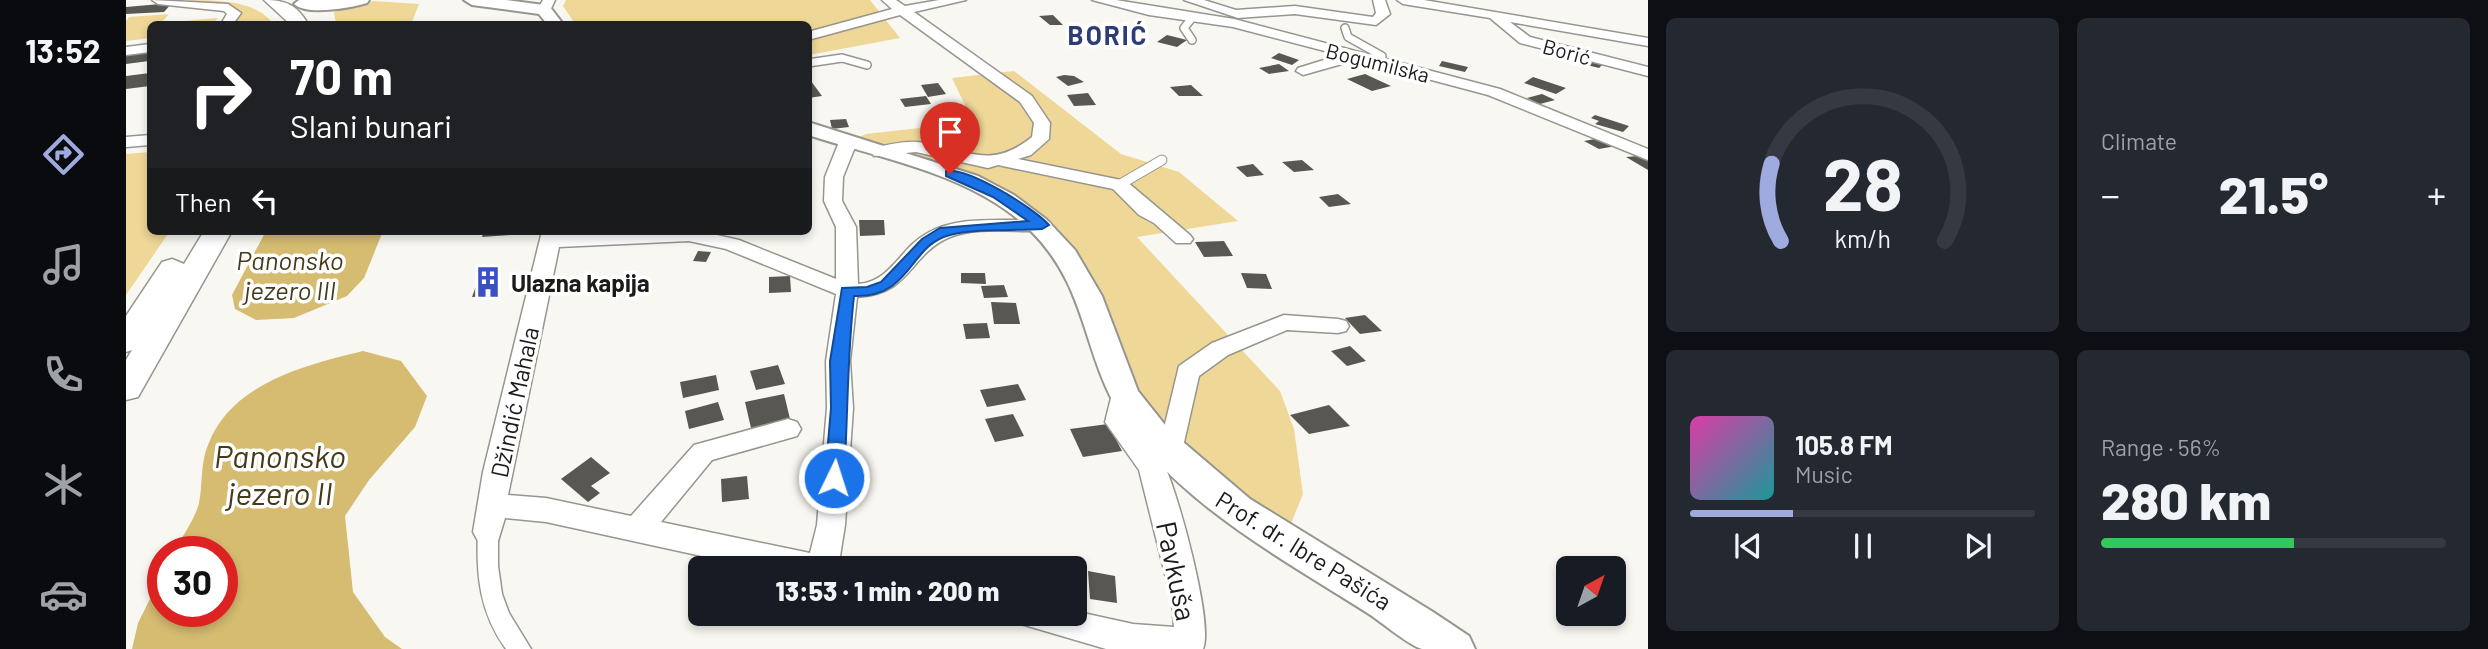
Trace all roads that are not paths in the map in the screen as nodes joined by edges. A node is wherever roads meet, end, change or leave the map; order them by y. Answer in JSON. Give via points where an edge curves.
{"nodes":[{"id":1,"x":158,"y":0,"type":"edge"},
{"id":2,"x":273,"y":0,"type":"edge"},
{"id":3,"x":361,"y":0,"type":"edge"},
{"id":4,"x":472,"y":0,"type":"edge"},
{"id":5,"x":960,"y":0,"type":"edge"},
{"id":6,"x":1098,"y":0,"type":"edge"},
{"id":7,"x":1190,"y":0,"type":"edge"},
{"id":8,"x":1380,"y":0,"type":"edge"},
{"id":9,"x":1403,"y":0,"type":"edge"},
{"id":10,"x":338,"y":5,"type":"junction"},
{"id":11,"x":546,"y":5,"type":"edge"},
{"id":12,"x":894,"y":5,"type":"edge"},
{"id":13,"x":295,"y":13,"type":"edge"},
{"id":14,"x":1494,"y":15,"type":"junction"},
{"id":15,"x":1192,"y":18,"type":"junction"},
{"id":16,"x":1236,"y":19,"type":"junction"},
{"id":17,"x":229,"y":21,"type":"edge"},
{"id":18,"x":315,"y":21,"type":"edge"},
{"id":19,"x":319,"y":21,"type":"edge"},
{"id":20,"x":554,"y":21,"type":"edge"},
{"id":21,"x":1345,"y":28,"type":"dead end"},
{"id":22,"x":812,"y":35,"type":"edge"},
{"id":23,"x":1192,"y":40,"type":"dead end"},
{"id":24,"x":1648,"y":42,"type":"edge"},
{"id":25,"x":147,"y":48,"type":"edge"},
{"id":26,"x":126,"y":51,"type":"edge"},
{"id":27,"x":1353,"y":56,"type":"junction"},
{"id":28,"x":812,"y":62,"type":"edge"},
{"id":29,"x":1381,"y":62,"type":"junction"},
{"id":30,"x":867,"y":65,"type":"dead end"},
{"id":31,"x":1303,"y":71,"type":"dead end"},
{"id":32,"x":1648,"y":72,"type":"edge"},
{"id":33,"x":812,"y":129,"type":"edge"},
{"id":34,"x":147,"y":140,"type":"edge"},
{"id":35,"x":126,"y":142,"type":"edge"},
{"id":36,"x":848,"y":142,"type":"junction"},
{"id":37,"x":880,"y":152,"type":"junction"},
{"id":38,"x":1648,"y":155,"type":"edge"},
{"id":39,"x":1161,"y":160,"type":"dead end"},
{"id":40,"x":1002,"y":161,"type":"junction"},
{"id":41,"x":1119,"y":185,"type":"junction"},
{"id":42,"x":1042,"y":225,"type":"junction"},
{"id":43,"x":193,"y":235,"type":"edge"},
{"id":44,"x":216,"y":235,"type":"edge"},
{"id":45,"x":550,"y":236,"type":"edge"},
{"id":46,"x":1183,"y":239,"type":"dead end"},
{"id":47,"x":847,"y":292,"type":"junction"},
{"id":48,"x":1338,"y":326,"type":"dead end"},
{"id":49,"x":126,"y":341,"type":"edge"},
{"id":50,"x":126,"y":388,"type":"edge"},
{"id":51,"x":1124,"y":392,"type":"junction"},
{"id":52,"x":788,"y":429,"type":"dead end"},
{"id":53,"x":1171,"y":453,"type":"junction"},
{"id":54,"x":490,"y":519,"type":"junction"},
{"id":55,"x":636,"y":531,"type":"junction"},
{"id":56,"x":762,"y":556,"type":"edge"},
{"id":57,"x":825,"y":556,"type":"edge"},
{"id":58,"x":1072,"y":626,"type":"edge"},
{"id":59,"x":520,"y":649,"type":"edge"},
{"id":60,"x":1455,"y":649,"type":"edge"}],
"edges":[{"from":1,"to":17,"type":"street","via":[[228,8],[234,13]]},
{"from":2,"to":13,"type":"main road"},
{"from":3,"to":10,"type":"street"},
{"from":4,"to":11,"type":"street"},
{"from":5,"to":12,"type":"street"},
{"from":6,"to":15,"type":"street","name":"Bogumilska"},
{"from":7,"to":16,"type":"street"},
{"from":8,"to":16,"type":"street","via":[[1383,13],[1376,21],[1295,10]]},
{"from":9,"to":14,"type":"street","name":"Borić"},
{"from":10,"to":13,"type":"street"},
{"from":10,"to":19,"type":"street"},
{"from":11,"to":20,"type":"street"},
{"from":12,"to":22,"type":"street"},
{"from":12,"to":40,"type":"street","via":[[1026,99],[1042,123],[1040,139]]},
{"from":13,"to":18,"type":"main road"},
{"from":14,"to":24,"type":"street","name":"Borić","via":[[1566,24]]},
{"from":14,"to":32,"type":"street","name":"Borić","via":[[1525,40]]},
{"from":15,"to":16,"type":"street","name":"Bogumilska"},
{"from":15,"to":23,"type":"lane","via":[[1184,28]]},
{"from":16,"to":27,"type":"street","name":"Bogumilska"},
{"from":21,"to":29,"type":"lane","via":[[1348,37],[1382,56]]},
{"from":25,"to":26,"type":"street"},
{"from":27,"to":29,"type":"street","name":"Bogumilska"},
{"from":27,"to":31,"type":"street"},
{"from":28,"to":30,"type":"lane","via":[[842,58]]},
{"from":29,"to":38,"type":"street","name":"Bogumilska","via":[[1494,92]]},
{"from":33,"to":36,"type":"street","name":"Prof. dr. Ibre Pašića"},
{"from":34,"to":35,"type":"street"},
{"from":36,"to":37,"type":"street","name":"Prof. dr. Ibre Pašića"},
{"from":36,"to":47,"type":"street","via":[[834,177],[833,201],[846,228]]},
{"from":37,"to":40,"type":"street","via":[[915,147],[988,163]]},
{"from":37,"to":42,"type":"street","name":"Prof. dr. Ibre Pašića","via":[[968,179]]},
{"from":39,"to":41,"type":"lane"},
{"from":40,"to":41,"type":"street"},
{"from":41,"to":46,"type":"street"},
{"from":42,"to":47,"type":"street","via":[[945,231],[927,242],[887,286]]},
{"from":42,"to":51,"type":"street","name":"Prof. dr. Ibre Pašića","via":[[1064,251],[1089,296]]},
{"from":43,"to":49,"type":"main road"},
{"from":44,"to":50,"type":"main road"},
{"from":45,"to":47,"type":"street","via":[[688,235],[732,244]]},
{"from":45,"to":54,"type":"street","name":"Džindić Mahala"},
{"from":47,"to":57,"type":"street","via":[[838,361],[840,408],[831,525]]},
{"from":48,"to":53,"type":"street","via":[[1284,323],[1220,349],[1188,372]]},
{"from":51,"to":53,"type":"street","name":"Prof. dr. Ibre Pašića","via":[[1141,420]]},
{"from":51,"to":58,"type":"street","name":"Pavkuša","via":[[1118,422],[1152,467],[1188,602],[1191,640],[1175,647],[1135,645]]},
{"from":52,"to":55,"type":"street","via":[[703,452]]},
{"from":53,"to":60,"type":"street","name":"Prof. dr. Ibre Pašića","via":[[1215,496]]},
{"from":54,"to":55,"type":"street","via":[[546,510]]},
{"from":54,"to":59,"type":"street","via":[[486,573],[491,605]]},
{"from":55,"to":56,"type":"street"}]}
